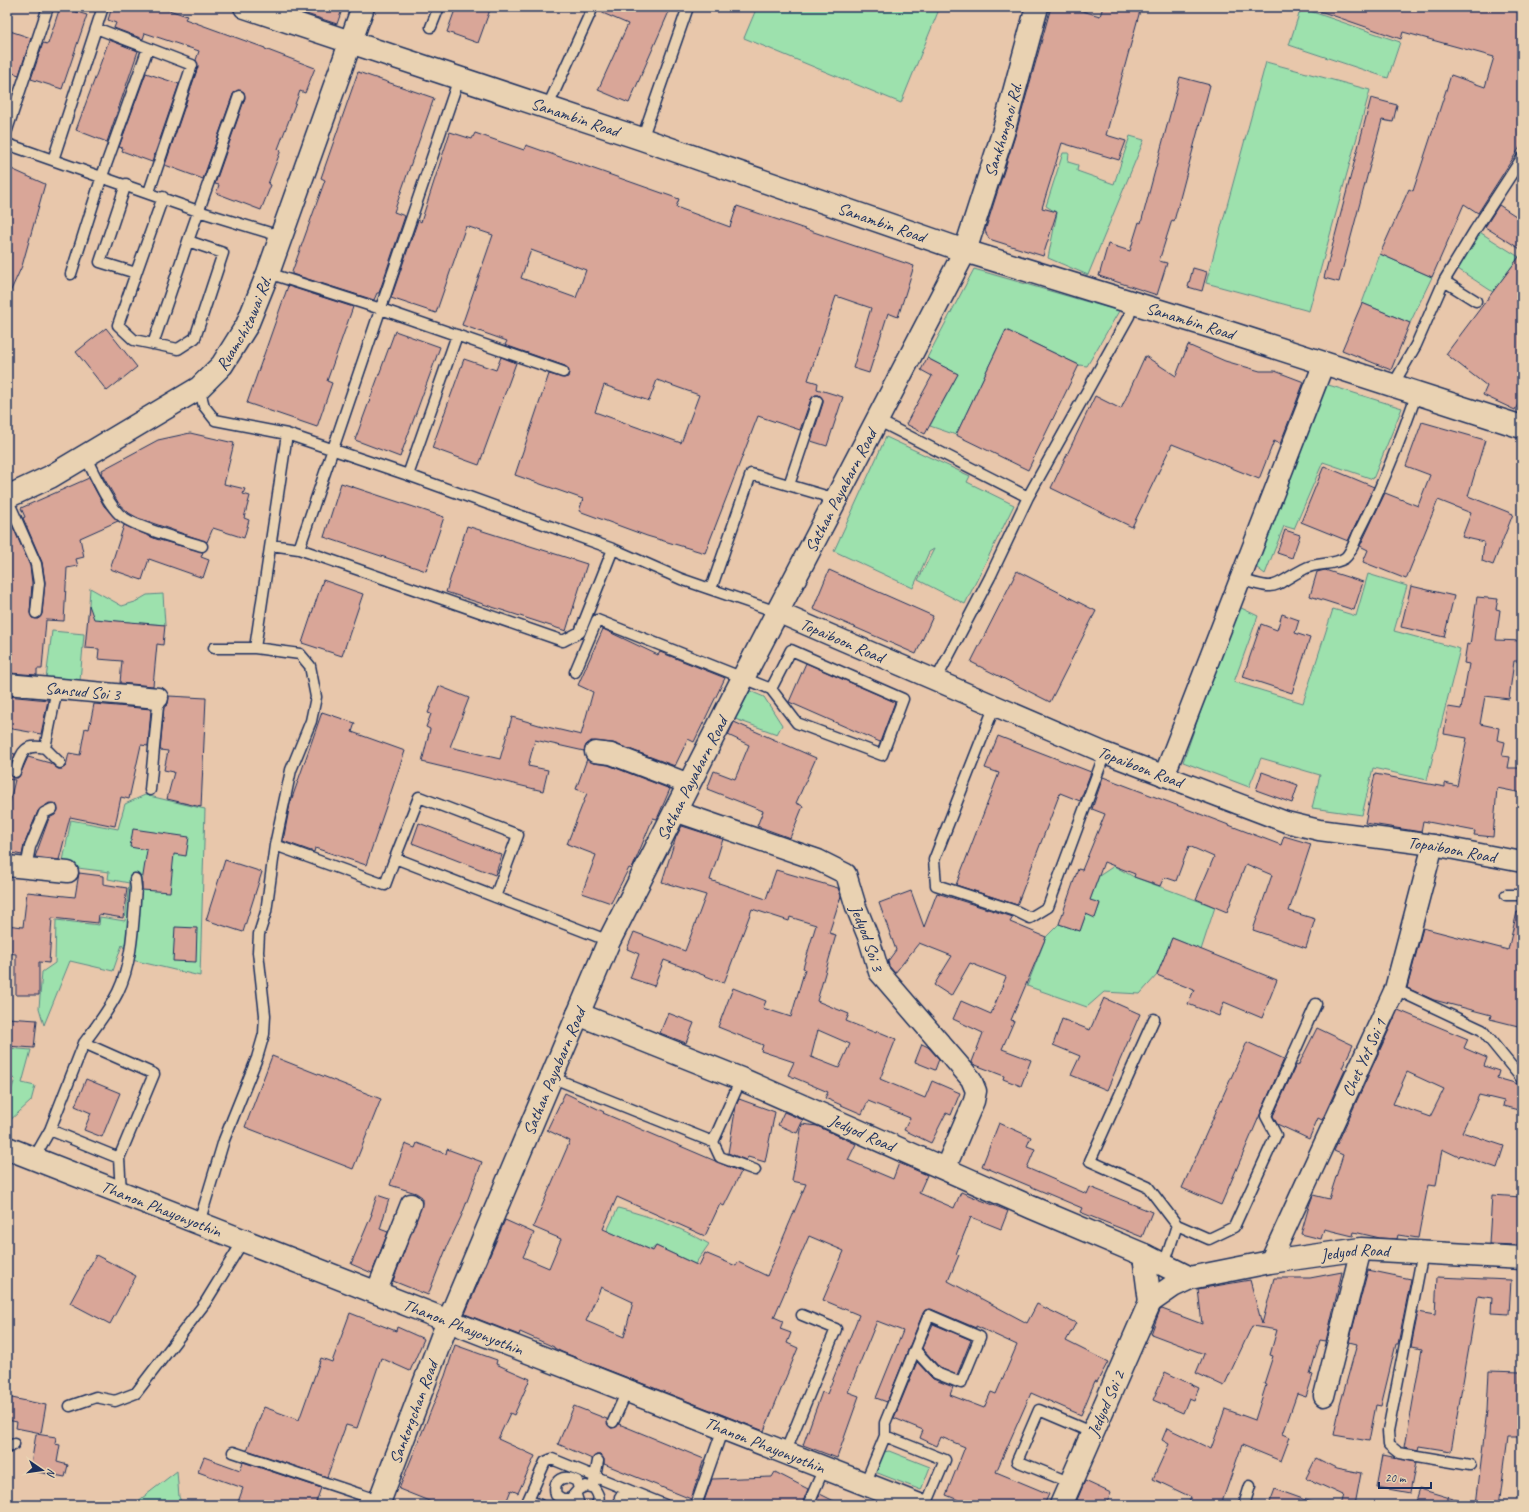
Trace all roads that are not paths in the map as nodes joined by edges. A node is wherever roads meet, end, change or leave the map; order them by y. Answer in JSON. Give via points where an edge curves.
{"nodes":[{"id":1,"x":48,"y":7,"type":"edge"},
{"id":2,"x":103,"y":7,"type":"edge"},
{"id":3,"x":245,"y":7,"type":"edge"},
{"id":4,"x":363,"y":7,"type":"edge"},
{"id":5,"x":438,"y":7,"type":"edge"},
{"id":6,"x":593,"y":7,"type":"edge"},
{"id":7,"x":688,"y":7,"type":"edge"},
{"id":8,"x":1037,"y":7,"type":"edge"},
{"id":9,"x":431,"y":27,"type":"dead end"},
{"id":10,"x":96,"y":28,"type":"junction"},
{"id":11,"x":350,"y":42,"type":"junction"},
{"id":12,"x":148,"y":48,"type":"junction"},
{"id":13,"x":459,"y":78,"type":"junction"},
{"id":14,"x":239,"y":96,"type":"dead end"},
{"id":15,"x":547,"y":108,"type":"junction"},
{"id":16,"x":7,"y":130,"type":"edge"},
{"id":17,"x":642,"y":138,"type":"junction"},
{"id":18,"x":7,"y":144,"type":"edge"},
{"id":19,"x":1522,"y":158,"type":"edge"},
{"id":20,"x":53,"y":160,"type":"junction"},
{"id":21,"x":102,"y":176,"type":"junction"},
{"id":22,"x":126,"y":184,"type":"junction"},
{"id":23,"x":148,"y":192,"type":"junction"},
{"id":24,"x":162,"y":197,"type":"junction"},
{"id":25,"x":198,"y":211,"type":"junction"},
{"id":26,"x":280,"y":236,"type":"junction"},
{"id":27,"x":188,"y":241,"type":"junction"},
{"id":28,"x":965,"y":251,"type":"junction"},
{"id":29,"x":136,"y":273,"type":"junction"},
{"id":30,"x":268,"y":273,"type":"junction"},
{"id":31,"x":71,"y":274,"type":"dead end"},
{"id":32,"x":1444,"y":281,"type":"junction"},
{"id":33,"x":1476,"y":301,"type":"dead end"},
{"id":34,"x":1133,"y":303,"type":"junction"},
{"id":35,"x":381,"y":309,"type":"junction"},
{"id":36,"x":456,"y":335,"type":"junction"},
{"id":37,"x":153,"y":344,"type":"junction"},
{"id":38,"x":1324,"y":363,"type":"junction"},
{"id":39,"x":564,"y":372,"type":"dead end"},
{"id":40,"x":1393,"y":385,"type":"junction"},
{"id":41,"x":199,"y":388,"type":"junction"},
{"id":42,"x":1417,"y":393,"type":"junction"},
{"id":43,"x":817,"y":401,"type":"dead end"},
{"id":44,"x":877,"y":420,"type":"junction"},
{"id":45,"x":1522,"y":427,"type":"edge"},
{"id":46,"x":287,"y":434,"type":"junction"},
{"id":47,"x":333,"y":450,"type":"junction"},
{"id":48,"x":85,"y":456,"type":"junction"},
{"id":49,"x":408,"y":475,"type":"junction"},
{"id":50,"x":789,"y":485,"type":"junction"},
{"id":51,"x":1028,"y":497,"type":"junction"},
{"id":52,"x":7,"y":498,"type":"edge"},
{"id":53,"x":836,"y":499,"type":"junction"},
{"id":54,"x":271,"y":545,"type":"junction"},
{"id":55,"x":202,"y":546,"type":"dead end"},
{"id":56,"x":299,"y":549,"type":"junction"},
{"id":57,"x":613,"y":549,"type":"junction"},
{"id":58,"x":1240,"y":579,"type":"junction"},
{"id":59,"x":712,"y":589,"type":"junction"},
{"id":60,"x":777,"y":612,"type":"junction"},
{"id":61,"x":36,"y":613,"type":"dead end"},
{"id":62,"x":214,"y":648,"type":"dead end"},
{"id":63,"x":255,"y":648,"type":"junction"},
{"id":64,"x":575,"y":672,"type":"dead end"},
{"id":65,"x":742,"y":678,"type":"junction"},
{"id":66,"x":936,"y":680,"type":"junction"},
{"id":67,"x":7,"y":684,"type":"edge"},
{"id":68,"x":57,"y":689,"type":"junction"},
{"id":69,"x":771,"y":689,"type":"junction"},
{"id":70,"x":159,"y":695,"type":"joint"},
{"id":71,"x":994,"y":705,"type":"junction"},
{"id":72,"x":45,"y":748,"type":"junction"},
{"id":73,"x":595,"y":752,"type":"dead end"},
{"id":74,"x":1105,"y":753,"type":"junction"},
{"id":75,"x":60,"y":763,"type":"dead end"},
{"id":76,"x":16,"y":772,"type":"dead end"},
{"id":77,"x":1164,"y":776,"type":"junction"},
{"id":78,"x":689,"y":784,"type":"junction"},
{"id":79,"x":150,"y":790,"type":"dead end"},
{"id":80,"x":52,"y":809,"type":"dead end"},
{"id":81,"x":675,"y":811,"type":"junction"},
{"id":82,"x":275,"y":845,"type":"junction"},
{"id":83,"x":1433,"y":845,"type":"junction"},
{"id":84,"x":395,"y":858,"type":"junction"},
{"id":85,"x":1522,"y":862,"type":"edge"},
{"id":86,"x":16,"y":867,"type":"edge"},
{"id":87,"x":68,"y":872,"type":"dead end"},
{"id":88,"x":135,"y":878,"type":"dead end"},
{"id":89,"x":1506,"y":894,"type":"dead end"},
{"id":90,"x":1522,"y":895,"type":"edge"},
{"id":91,"x":495,"y":897,"type":"junction"},
{"id":92,"x":609,"y":941,"type":"junction"},
{"id":93,"x":1395,"y":989,"type":"junction"},
{"id":94,"x":1316,"y":1004,"type":"dead end"},
{"id":95,"x":578,"y":1014,"type":"junction"},
{"id":96,"x":1154,"y":1019,"type":"dead end"},
{"id":97,"x":84,"y":1043,"type":"junction"},
{"id":98,"x":741,"y":1079,"type":"junction"},
{"id":99,"x":1522,"y":1079,"type":"edge"},
{"id":100,"x":560,"y":1081,"type":"junction"},
{"id":101,"x":50,"y":1130,"type":"junction"},
{"id":102,"x":713,"y":1142,"type":"junction"},
{"id":103,"x":7,"y":1148,"type":"edge"},
{"id":104,"x":34,"y":1158,"type":"junction"},
{"id":105,"x":119,"y":1158,"type":"junction"},
{"id":106,"x":946,"y":1169,"type":"junction"},
{"id":107,"x":755,"y":1170,"type":"dead end"},
{"id":108,"x":121,"y":1193,"type":"junction"},
{"id":109,"x":411,"y":1204,"type":"dead end"},
{"id":110,"x":199,"y":1223,"type":"junction"},
{"id":111,"x":1177,"y":1225,"type":"junction"},
{"id":112,"x":243,"y":1241,"type":"junction"},
{"id":113,"x":1361,"y":1249,"type":"junction"},
{"id":114,"x":1423,"y":1252,"type":"junction"},
{"id":115,"x":1144,"y":1255,"type":"junction"},
{"id":116,"x":1522,"y":1258,"type":"edge"},
{"id":117,"x":1270,"y":1262,"type":"junction"},
{"id":118,"x":1164,"y":1265,"type":"junction"},
{"id":119,"x":1190,"y":1278,"type":"junction"},
{"id":120,"x":376,"y":1293,"type":"junction"},
{"id":121,"x":1150,"y":1302,"type":"junction"},
{"id":122,"x":802,"y":1315,"type":"dead end"},
{"id":123,"x":448,"y":1321,"type":"junction"},
{"id":124,"x":915,"y":1350,"type":"junction"},
{"id":125,"x":627,"y":1391,"type":"junction"},
{"id":126,"x":1324,"y":1396,"type":"dead end"},
{"id":127,"x":70,"y":1406,"type":"dead end"},
{"id":128,"x":613,"y":1422,"type":"dead end"},
{"id":129,"x":723,"y":1428,"type":"junction"},
{"id":130,"x":1093,"y":1433,"type":"junction"},
{"id":131,"x":885,"y":1436,"type":"junction"},
{"id":132,"x":233,"y":1452,"type":"dead end"},
{"id":133,"x":785,"y":1453,"type":"junction"},
{"id":134,"x":598,"y":1461,"type":"dead end"},
{"id":135,"x":1470,"y":1465,"type":"dead end"},
{"id":136,"x":574,"y":1468,"type":"junction"},
{"id":137,"x":824,"y":1468,"type":"junction"},
{"id":138,"x":596,"y":1476,"type":"junction"},
{"id":139,"x":538,"y":1478,"type":"junction"},
{"id":140,"x":570,"y":1478,"type":"junction"},
{"id":141,"x":1071,"y":1483,"type":"junction"},
{"id":142,"x":555,"y":1484,"type":"junction"},
{"id":143,"x":865,"y":1484,"type":"junction"},
{"id":144,"x":1250,"y":1486,"type":"dead end"},
{"id":145,"x":592,"y":1487,"type":"junction"},
{"id":146,"x":578,"y":1496,"type":"edge"},
{"id":147,"x":620,"y":1496,"type":"edge"},
{"id":148,"x":561,"y":1502,"type":"edge"},
{"id":149,"x":379,"y":1503,"type":"edge"},
{"id":150,"x":527,"y":1503,"type":"edge"},
{"id":151,"x":600,"y":1504,"type":"edge"},
{"id":152,"x":540,"y":1505,"type":"edge"},
{"id":153,"x":640,"y":1505,"type":"edge"},
{"id":154,"x":665,"y":1505,"type":"edge"},
{"id":155,"x":696,"y":1505,"type":"edge"},
{"id":156,"x":808,"y":1505,"type":"edge"},
{"id":157,"x":919,"y":1505,"type":"edge"},
{"id":158,"x":926,"y":1505,"type":"edge"},
{"id":159,"x":1061,"y":1505,"type":"edge"},
{"id":160,"x":1244,"y":1505,"type":"edge"}],
"edges":[{"from":1,"to":16,"type":"lane"},
{"from":2,"to":10,"type":"lane"},
{"from":3,"to":11,"type":"street","name":"Sanambin Road"},
{"from":4,"to":11,"type":"street","name":"Ruamchitawai Rd."},
{"from":5,"to":9,"type":"lane"},
{"from":6,"to":15,"type":"lane"},
{"from":7,"to":17,"type":"lane"},
{"from":8,"to":28,"type":"street","name":"Sankhongnoi Rd.","via":[[1003,133]]},
{"from":10,"to":12,"type":"lane"},
{"from":10,"to":20,"type":"lane"},
{"from":11,"to":13,"type":"street","name":"Sanambin Road"},
{"from":11,"to":26,"type":"street","name":"Ruamchitawai Rd."},
{"from":12,"to":21,"type":"lane"},
{"from":12,"to":23,"type":"lane","via":[[192,65]]},
{"from":13,"to":15,"type":"street","name":"Sanambin Road"},
{"from":13,"to":35,"type":"lane"},
{"from":14,"to":25,"type":"lane"},
{"from":15,"to":17,"type":"street","name":"Sanambin Road"},
{"from":17,"to":28,"type":"street","name":"Sanambin Road"},
{"from":18,"to":20,"type":"lane"},
{"from":19,"to":32,"type":"lane"},
{"from":20,"to":21,"type":"lane"},
{"from":21,"to":22,"type":"lane"},
{"from":21,"to":31,"type":"lane"},
{"from":22,"to":23,"type":"lane"},
{"from":22,"to":29,"type":"lane","via":[[100,262]]},
{"from":23,"to":24,"type":"lane"},
{"from":24,"to":25,"type":"lane"},
{"from":24,"to":29,"type":"lane"},
{"from":25,"to":26,"type":"lane"},
{"from":25,"to":27,"type":"lane"},
{"from":26,"to":30,"type":"street","name":"Ruamchitawai Rd."},
{"from":27,"to":37,"type":"lane"},
{"from":27,"to":37,"type":"lane","via":[[224,253],[195,338],[178,349]]},
{"from":28,"to":34,"type":"street","name":"Sanambin Road"},
{"from":28,"to":44,"type":"street","name":"Sathan Payabarn Road"},
{"from":29,"to":37,"type":"lane","via":[[118,325],[134,340]]},
{"from":30,"to":35,"type":"lane"},
{"from":30,"to":41,"type":"street","name":"Ruamchitawai Rd.","via":[[247,326],[222,365]]},
{"from":32,"to":33,"type":"lane"},
{"from":32,"to":40,"type":"lane","via":[[1416,345]]},
{"from":34,"to":38,"type":"street","name":"Sanambin Road"},
{"from":34,"to":51,"type":"lane"},
{"from":35,"to":36,"type":"lane"},
{"from":35,"to":47,"type":"lane"},
{"from":36,"to":39,"type":"lane"},
{"from":36,"to":49,"type":"lane"},
{"from":38,"to":40,"type":"street","name":"Sanambin Road"},
{"from":38,"to":58,"type":"street"},
{"from":40,"to":42,"type":"street","name":"Sanambin Road"},
{"from":41,"to":46,"type":"lane","via":[[204,406],[215,420]]},
{"from":41,"to":48,"type":"street","name":"Ruamchitawai Rd."},
{"from":42,"to":45,"type":"street","name":"Sanambin Road"},
{"from":42,"to":58,"type":"lane","via":[[1401,440],[1346,557],[1339,561],[1306,568],[1276,586],[1267,587]]},
{"from":43,"to":50,"type":"lane"},
{"from":44,"to":51,"type":"lane"},
{"from":44,"to":53,"type":"street","name":"Sathan Payabarn Road"},
{"from":46,"to":47,"type":"lane"},
{"from":46,"to":54,"type":"lane"},
{"from":47,"to":49,"type":"lane"},
{"from":47,"to":56,"type":"lane"},
{"from":48,"to":52,"type":"street","name":"Ruamchitawai Rd."},
{"from":48,"to":55,"type":"lane","via":[[99,484],[120,515],[133,523]]},
{"from":49,"to":57,"type":"lane"},
{"from":50,"to":53,"type":"lane"},
{"from":50,"to":59,"type":"lane","via":[[751,474]]},
{"from":51,"to":66,"type":"lane"},
{"from":52,"to":61,"type":"lane","via":[[36,564],[39,583]]},
{"from":53,"to":60,"type":"street","name":"Sathan Payabarn Road"},
{"from":54,"to":56,"type":"lane"},
{"from":54,"to":63,"type":"lane"},
{"from":56,"to":57,"type":"lane","via":[[563,641],[580,632]]},
{"from":57,"to":59,"type":"lane","via":[[680,579]]},
{"from":58,"to":77,"type":"street"},
{"from":59,"to":60,"type":"lane"},
{"from":60,"to":65,"type":"street","name":"Sathan Payabarn Road"},
{"from":60,"to":66,"type":"street","name":"Topaiboon Road"},
{"from":62,"to":63,"type":"lane"},
{"from":63,"to":82,"type":"lane","via":[[300,654],[310,666],[316,697],[311,721],[291,770]]},
{"from":64,"to":65,"type":"lane","via":[[597,620]]},
{"from":65,"to":69,"type":"lane"},
{"from":65,"to":78,"type":"street","name":"Sathan Payabarn Road"},
{"from":66,"to":71,"type":"street","name":"Topaiboon Road"},
{"from":67,"to":68,"type":"street","name":"Sansud Soi 3"},
{"from":68,"to":70,"type":"street","name":"Sansud Soi 3"},
{"from":68,"to":72,"type":"lane"},
{"from":69,"to":69,"type":"lane","via":[[797,723],[882,755],[903,699],[791,650]]},
{"from":70,"to":79,"type":"lane","name":"Sansud Soi 3"},
{"from":71,"to":74,"type":"street","name":"Topaiboon Road"},
{"from":71,"to":74,"type":"lane","via":[[934,860],[936,885],[1030,918],[1048,907]]},
{"from":72,"to":75,"type":"lane"},
{"from":72,"to":76,"type":"lane","via":[[28,747],[23,752]]},
{"from":73,"to":78,"type":"street","via":[[611,754]]},
{"from":74,"to":77,"type":"street","name":"Topaiboon Road"},
{"from":77,"to":83,"type":"street","name":"Topaiboon Road","via":[[1293,824],[1319,830]]},
{"from":78,"to":81,"type":"street","name":"Sathan Payabarn Road"},
{"from":80,"to":86,"type":"lane","via":[[44,812],[30,847]]},
{"from":81,"to":92,"type":"street","name":"Sathan Payabarn Road"},
{"from":81,"to":106,"type":"street","name":"Jedyod Soi 3","via":[[818,860],[846,874],[879,972],[971,1079],[976,1091]]},
{"from":82,"to":84,"type":"lane","via":[[385,885]]},
{"from":82,"to":110,"type":"lane","via":[[266,912],[259,934],[264,1034],[224,1140]]},
{"from":83,"to":85,"type":"street","name":"Topaiboon Road"},
{"from":83,"to":93,"type":"street","name":"Chet Yot Soi 1"},
{"from":84,"to":91,"type":"lane"},
{"from":84,"to":91,"type":"lane","via":[[419,797],[518,835]]},
{"from":86,"to":87,"type":"street"},
{"from":88,"to":97,"type":"lane","via":[[128,958],[123,979],[110,1005]]},
{"from":89,"to":90,"type":"lane"},
{"from":91,"to":92,"type":"lane"},
{"from":92,"to":95,"type":"street","name":"Sathan Payabarn Road"},
{"from":93,"to":99,"type":"lane","via":[[1482,1030]]},
{"from":93,"to":117,"type":"street","name":"Chet Yot Soi 1"},
{"from":94,"to":111,"type":"lane","via":[[1266,1116],[1276,1135],[1234,1227],[1208,1239]]},
{"from":95,"to":98,"type":"street","name":"Jedyod Road"},
{"from":95,"to":100,"type":"street","name":"Sathan Payabarn Road"},
{"from":96,"to":111,"type":"lane","via":[[1090,1161],[1148,1187]]},
{"from":97,"to":101,"type":"lane"},
{"from":97,"to":105,"type":"lane","via":[[154,1074]]},
{"from":98,"to":102,"type":"lane"},
{"from":98,"to":106,"type":"street","name":"Jedyod Road"},
{"from":100,"to":102,"type":"lane"},
{"from":100,"to":123,"type":"street","name":"Sathan Payabarn Road"},
{"from":101,"to":104,"type":"lane"},
{"from":101,"to":105,"type":"lane"},
{"from":102,"to":107,"type":"lane","via":[[720,1157]]},
{"from":103,"to":104,"type":"street","name":"Thanon Phayonyothin"},
{"from":104,"to":108,"type":"street","name":"Thanon Phayonyothin"},
{"from":105,"to":108,"type":"lane"},
{"from":106,"to":115,"type":"street","name":"Jedyod Road"},
{"from":108,"to":110,"type":"street","name":"Thanon Phayonyothin"},
{"from":109,"to":120,"type":"street"},
{"from":110,"to":112,"type":"street","name":"Thanon Phayonyothin"},
{"from":111,"to":118,"type":"lane"},
{"from":112,"to":120,"type":"street","name":"Thanon Phayonyothin"},
{"from":112,"to":127,"type":"lane","via":[[205,1303],[136,1393],[115,1401],[96,1397]]},
{"from":113,"to":114,"type":"street","name":"Jedyod Road"},
{"from":113,"to":117,"type":"street","name":"Jedyod Road"},
{"from":113,"to":126,"type":"street"},
{"from":114,"to":116,"type":"street","name":"Jedyod Road"},
{"from":114,"to":135,"type":"lane","via":[[1388,1431],[1389,1445],[1399,1453]]},
{"from":115,"to":118,"type":"street","name":"Jedyod Road"},
{"from":115,"to":121,"type":"street"},
{"from":117,"to":119,"type":"street","name":"Jedyod Road"},
{"from":118,"to":119,"type":"street","name":"Jedyod Road"},
{"from":119,"to":121,"type":"street","name":"Jedyod Road"},
{"from":120,"to":123,"type":"street","name":"Thanon Phayonyothin"},
{"from":121,"to":130,"type":"street","name":"Jedyod Soi 2"},
{"from":122,"to":133,"type":"lane","via":[[836,1330]]},
{"from":123,"to":125,"type":"street","name":"Thanon Phayonyothin"},
{"from":123,"to":149,"type":"street","name":"Sankorgchan Road"},
{"from":124,"to":124,"type":"lane","via":[[929,1316],[980,1337],[961,1383],[936,1373]]},
{"from":124,"to":131,"type":"lane","via":[[885,1423]]},
{"from":125,"to":128,"type":"lane"},
{"from":125,"to":129,"type":"street","name":"Thanon Phayonyothin"},
{"from":129,"to":133,"type":"street","name":"Thanon Phayonyothin"},
{"from":129,"to":155,"type":"lane"},
{"from":130,"to":141,"type":"street","name":"Jedyod Soi 2"},
{"from":130,"to":141,"type":"lane","via":[[1039,1410],[1017,1462]]},
{"from":131,"to":143,"type":"lane"},
{"from":131,"to":158,"type":"lane","via":[[945,1460]]},
{"from":132,"to":149,"type":"lane"},
{"from":133,"to":137,"type":"street","name":"Thanon Phayonyothin"},
{"from":134,"to":138,"type":"lane"},
{"from":136,"to":138,"type":"lane"},
{"from":136,"to":139,"type":"lane","via":[[552,1458],[545,1462]]},
{"from":136,"to":140,"type":"lane"},
{"from":137,"to":143,"type":"street","name":"Thanon Phayonyothin"},
{"from":137,"to":156,"type":"lane"},
{"from":138,"to":145,"type":"lane"},
{"from":138,"to":147,"type":"lane"},
{"from":139,"to":142,"type":"lane"},
{"from":139,"to":150,"type":"lane"},
{"from":140,"to":142,"type":"lane","via":[[562,1478]]},
{"from":140,"to":146,"type":"lane","via":[[577,1481]]},
{"from":141,"to":159,"type":"street","name":"Jedyod Soi 2"},
{"from":142,"to":148,"type":"lane","via":[[556,1495]]},
{"from":143,"to":157,"type":"street","name":"Thanon Phayonyothin"},
{"from":144,"to":160,"type":"lane"},
{"from":145,"to":146,"type":"lane","via":[[586,1486]]},
{"from":145,"to":151,"type":"lane","via":[[598,1495]]},
{"from":146,"to":148,"type":"lane"},
{"from":147,"to":153,"type":"lane"},
{"from":147,"to":154,"type":"lane"},
{"from":150,"to":152,"type":"lane"}]}
